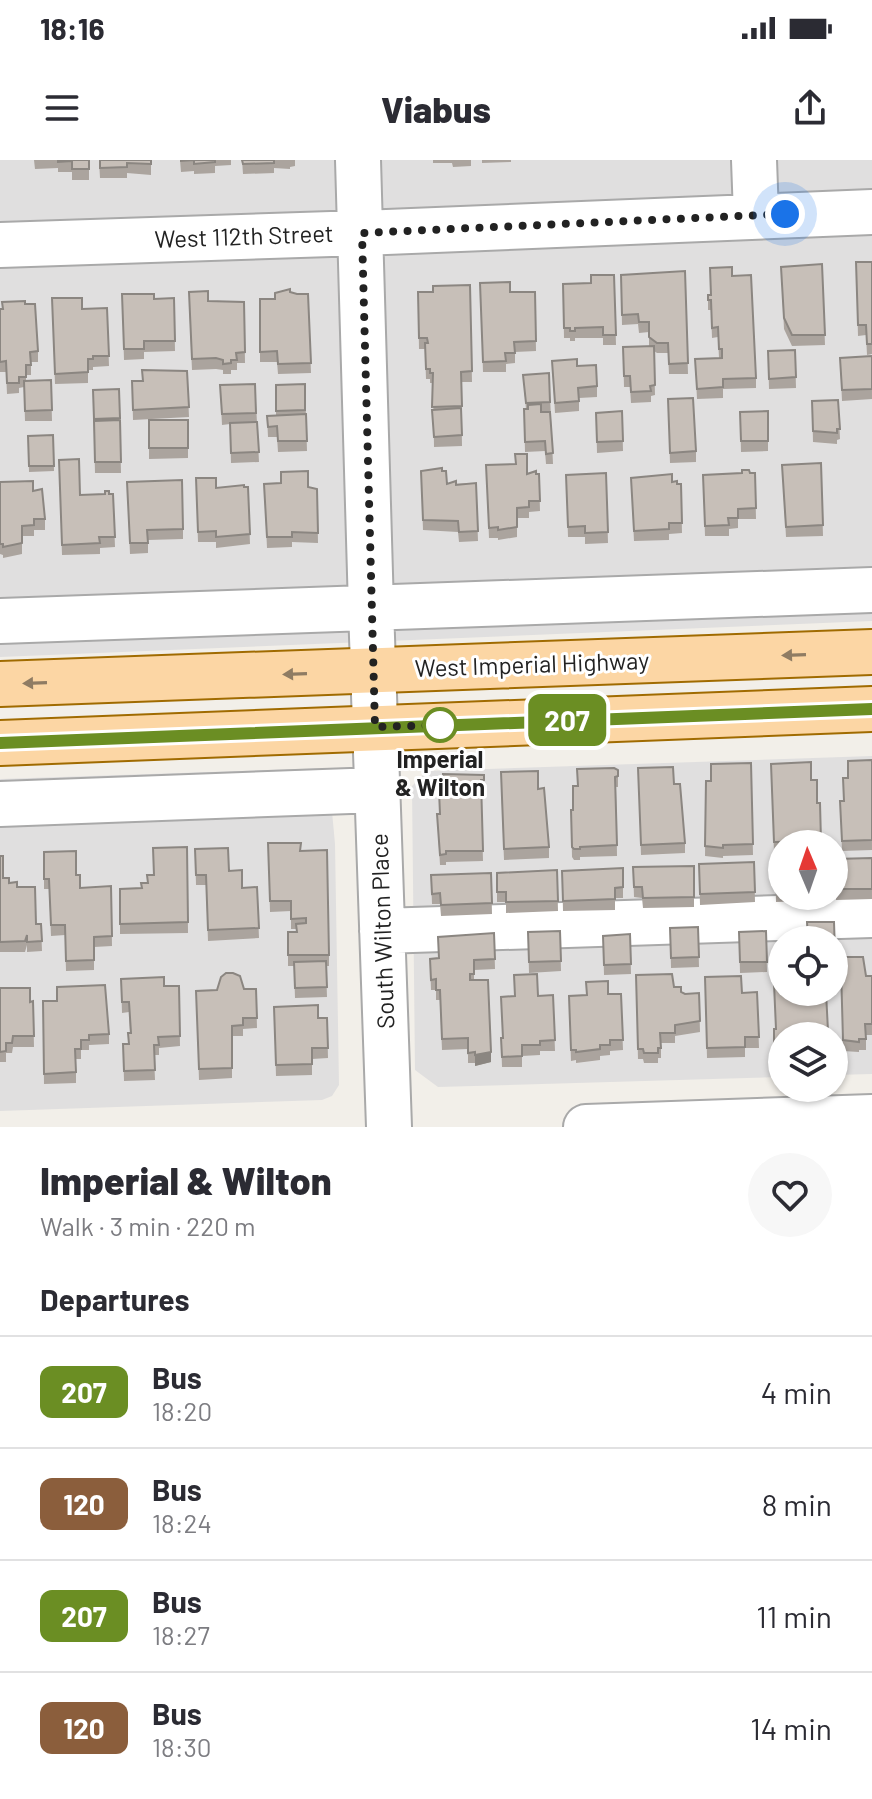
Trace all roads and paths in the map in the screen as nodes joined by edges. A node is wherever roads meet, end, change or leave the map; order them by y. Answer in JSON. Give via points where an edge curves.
{"nodes":[{"id":1,"x":358,"y":160,"type":"edge"},
{"id":2,"x":754,"y":160,"type":"edge"},
{"id":3,"x":872,"y":212,"type":"edge"},
{"id":4,"x":756,"y":215,"type":"junction"},
{"id":5,"x":362,"y":233,"type":"junction"},
{"id":6,"x":0,"y":245,"type":"edge"},
{"id":7,"x":872,"y":590,"type":"edge"},
{"id":8,"x":371,"y":608,"type":"junction"},
{"id":9,"x":0,"y":621,"type":"edge"},
{"id":10,"x":872,"y":652,"type":"edge"},
{"id":11,"x":373,"y":671,"type":"junction"},
{"id":12,"x":0,"y":684,"type":"edge"},
{"id":13,"x":872,"y":709,"type":"edge"},
{"id":14,"x":375,"y":727,"type":"junction"},
{"id":15,"x":0,"y":743,"type":"edge"},
{"id":16,"x":378,"y":790,"type":"junction"},
{"id":17,"x":0,"y":804,"type":"edge"},
{"id":18,"x":872,"y":915,"type":"edge"},
{"id":19,"x":382,"y":931,"type":"junction"},
{"id":20,"x":872,"y":1117,"type":"edge"},
{"id":21,"x":750,"y":1124,"type":"edge"},
{"id":22,"x":389,"y":1127,"type":"edge"},
{"id":23,"x":586,"y":1127,"type":"edge"}],
"edges":[{"from":1,"to":5,"type":"street","name":"South Wilton Place"},
{"from":2,"to":4,"type":"street"},
{"from":3,"to":4,"type":"street","name":"West 112th Street"},
{"from":4,"to":5,"type":"street","name":"West 112th Street"},
{"from":5,"to":6,"type":"street","name":"West 112th Street"},
{"from":5,"to":8,"type":"street","name":"South Wilton Place"},
{"from":7,"to":8,"type":"street"},
{"from":8,"to":9,"type":"street"},
{"from":8,"to":11,"type":"street","name":"South Wilton Place"},
{"from":10,"to":11,"type":"main road","name":"West Imperial Highway","one_way":true},
{"from":11,"to":12,"type":"main road","name":"West Imperial Highway","one_way":true},
{"from":11,"to":14,"type":"street","name":"South Wilton Place"},
{"from":13,"to":14,"type":"main road"},
{"from":14,"to":15,"type":"main road"},
{"from":14,"to":16,"type":"street","name":"South Wilton Place"},
{"from":16,"to":17,"type":"street"},
{"from":16,"to":19,"type":"street","name":"South Wilton Place"},
{"from":18,"to":19,"type":"street"},
{"from":19,"to":22,"type":"street","name":"South Wilton Place"},
{"from":20,"to":21,"type":"street"},
{"from":21,"to":23,"type":"street"}]}
